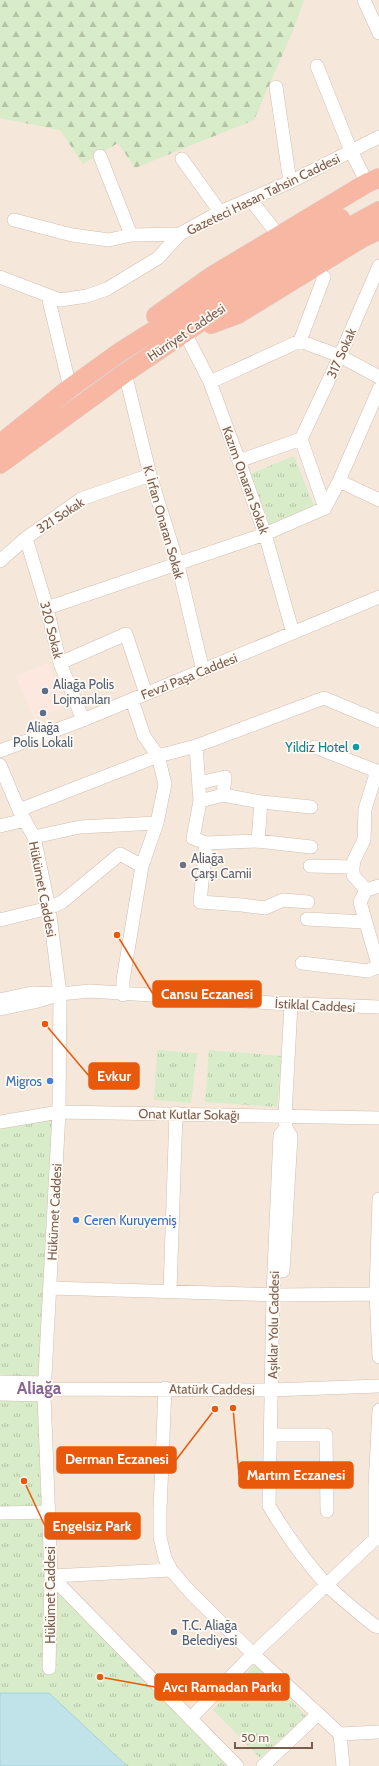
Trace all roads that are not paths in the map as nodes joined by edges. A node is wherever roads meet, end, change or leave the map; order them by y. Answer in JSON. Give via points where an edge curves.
{"nodes":[{"id":1,"x":364,"y":0,"type":"edge"},
{"id":2,"x":379,"y":34,"type":"edge"},
{"id":3,"x":317,"y":66,"type":"dead end"},
{"id":4,"x":276,"y":87,"type":"dead end"},
{"id":5,"x":379,"y":136,"type":"edge"},
{"id":6,"x":351,"y":151,"type":"junction"},
{"id":7,"x":100,"y":156,"type":"dead end"},
{"id":8,"x":182,"y":158,"type":"dead end"},
{"id":9,"x":373,"y":180,"type":"edge"},
{"id":10,"x":290,"y":182,"type":"junction"},
{"id":11,"x":250,"y":199,"type":"junction"},
{"id":12,"x":379,"y":199,"type":"edge"},
{"id":13,"x":379,"y":211,"type":"edge"},
{"id":14,"x":220,"y":212,"type":"junction"},
{"id":15,"x":14,"y":220,"type":"dead end"},
{"id":16,"x":379,"y":230,"type":"edge"},
{"id":17,"x":180,"y":234,"type":"junction"},
{"id":18,"x":131,"y":235,"type":"junction"},
{"id":19,"x":279,"y":236,"type":"junction"},
{"id":20,"x":379,"y":266,"type":"edge"},
{"id":21,"x":0,"y":277,"type":"edge"},
{"id":22,"x":324,"y":277,"type":"dead end"},
{"id":23,"x":48,"y":296,"type":"junction"},
{"id":24,"x":185,"y":333,"type":"junction"},
{"id":25,"x":300,"y":341,"type":"junction"},
{"id":26,"x":340,"y":356,"type":"junction"},
{"id":27,"x":124,"y":373,"type":"junction"},
{"id":28,"x":89,"y":375,"type":"junction"},
{"id":29,"x":379,"y":377,"type":"edge"},
{"id":30,"x":210,"y":382,"type":"junction"},
{"id":31,"x":70,"y":388,"type":"junction"},
{"id":32,"x":379,"y":389,"type":"edge"},
{"id":33,"x":301,"y":439,"type":"junction"},
{"id":34,"x":0,"y":444,"type":"edge"},
{"id":35,"x":239,"y":461,"type":"junction"},
{"id":36,"x":0,"y":464,"type":"edge"},
{"id":37,"x":150,"y":475,"type":"junction"},
{"id":38,"x":339,"y":481,"type":"junction"},
{"id":39,"x":378,"y":497,"type":"edge"},
{"id":40,"x":325,"y":508,"type":"junction"},
{"id":41,"x":266,"y":534,"type":"junction"},
{"id":42,"x":26,"y":538,"type":"junction"},
{"id":43,"x":0,"y":561,"type":"edge"},
{"id":44,"x":178,"y":565,"type":"junction"},
{"id":45,"x":376,"y":600,"type":"edge"},
{"id":46,"x":47,"y":608,"type":"junction"},
{"id":47,"x":293,"y":633,"type":"junction"},
{"id":48,"x":60,"y":663,"type":"junction"},
{"id":49,"x":203,"y":671,"type":"junction"},
{"id":50,"x":146,"y":694,"type":"junction"},
{"id":51,"x":132,"y":700,"type":"junction"},
{"id":52,"x":83,"y":720,"type":"junction"},
{"id":53,"x":379,"y":721,"type":"edge"},
{"id":54,"x":196,"y":746,"type":"junction"},
{"id":55,"x":315,"y":747,"type":"dead end"},
{"id":56,"x":0,"y":751,"type":"edge"},
{"id":57,"x":158,"y":756,"type":"junction"},
{"id":58,"x":0,"y":765,"type":"edge"},
{"id":59,"x":378,"y":771,"type":"edge"},
{"id":60,"x":199,"y":783,"type":"junction"},
{"id":61,"x":223,"y":795,"type":"junction"},
{"id":62,"x":200,"y":801,"type":"junction"},
{"id":63,"x":261,"y":802,"type":"junction"},
{"id":64,"x":311,"y":807,"type":"dead end"},
{"id":65,"x":22,"y":815,"type":"junction"},
{"id":66,"x":157,"y":822,"type":"junction"},
{"id":67,"x":0,"y":826,"type":"edge"},
{"id":68,"x":34,"y":837,"type":"junction"},
{"id":69,"x":258,"y":841,"type":"junction"},
{"id":70,"x":206,"y":843,"type":"junction"},
{"id":71,"x":311,"y":847,"type":"dead end"},
{"id":72,"x":142,"y":866,"type":"junction"},
{"id":73,"x":310,"y":866,"type":"dead end"},
{"id":74,"x":353,"y":867,"type":"junction"},
{"id":75,"x":379,"y":886,"type":"edge"},
{"id":76,"x":366,"y":890,"type":"junction"},
{"id":77,"x":308,"y":902,"type":"dead end"},
{"id":78,"x":49,"y":908,"type":"junction"},
{"id":79,"x":307,"y":919,"type":"dead end"},
{"id":80,"x":0,"y":920,"type":"edge"},
{"id":81,"x":364,"y":922,"type":"junction"},
{"id":82,"x":302,"y":963,"type":"dead end"},
{"id":83,"x":379,"y":967,"type":"edge"},
{"id":84,"x":60,"y":994,"type":"junction"},
{"id":85,"x":123,"y":995,"type":"junction"},
{"id":86,"x":0,"y":1000,"type":"edge"},
{"id":87,"x":290,"y":1004,"type":"junction"},
{"id":88,"x":379,"y":1007,"type":"edge"},
{"id":89,"x":0,"y":1009,"type":"edge"},
{"id":90,"x":59,"y":1112,"type":"junction"},
{"id":91,"x":176,"y":1113,"type":"junction"},
{"id":92,"x":379,"y":1118,"type":"edge"},
{"id":93,"x":0,"y":1122,"type":"edge"},
{"id":94,"x":285,"y":1122,"type":"junction"},
{"id":95,"x":379,"y":1199,"type":"edge"},
{"id":96,"x":379,"y":1206,"type":"edge"},
{"id":97,"x":50,"y":1288,"type":"junction"},
{"id":98,"x":170,"y":1291,"type":"junction"},
{"id":99,"x":378,"y":1294,"type":"edge"},
{"id":100,"x":277,"y":1295,"type":"junction"},
{"id":101,"x":379,"y":1357,"type":"edge"},
{"id":102,"x":0,"y":1382,"type":"edge"},
{"id":103,"x":379,"y":1386,"type":"edge"},
{"id":104,"x":165,"y":1388,"type":"junction"},
{"id":105,"x":44,"y":1389,"type":"junction"},
{"id":106,"x":274,"y":1390,"type":"junction"},
{"id":107,"x":0,"y":1394,"type":"edge"},
{"id":108,"x":379,"y":1410,"type":"edge"},
{"id":109,"x":277,"y":1435,"type":"junction"},
{"id":110,"x":377,"y":1486,"type":"edge"},
{"id":111,"x":326,"y":1511,"type":"dead end"},
{"id":112,"x":49,"y":1512,"type":"junction"},
{"id":113,"x":0,"y":1513,"type":"edge"},
{"id":114,"x":279,"y":1523,"type":"junction"},
{"id":115,"x":377,"y":1539,"type":"edge"},
{"id":116,"x":171,"y":1570,"type":"junction"},
{"id":117,"x":51,"y":1576,"type":"junction"},
{"id":118,"x":326,"y":1584,"type":"junction"},
{"id":119,"x":379,"y":1627,"type":"edge"},
{"id":120,"x":254,"y":1654,"type":"junction"},
{"id":121,"x":49,"y":1668,"type":"dead end"},
{"id":122,"x":318,"y":1714,"type":"junction"},
{"id":123,"x":191,"y":1718,"type":"junction"},
{"id":124,"x":379,"y":1732,"type":"edge"},
{"id":125,"x":340,"y":1734,"type":"junction"},
{"id":126,"x":237,"y":1766,"type":"edge"},
{"id":127,"x":263,"y":1766,"type":"edge"},
{"id":128,"x":343,"y":1766,"type":"edge"}],
"edges":[{"from":1,"to":2,"type":"street"},
{"from":3,"to":6,"type":"street"},
{"from":4,"to":10,"type":"street"},
{"from":5,"to":6,"type":"street","name":"Gazeteci Hasan Tahsin Caddesi"},
{"from":6,"to":9,"type":"street"},
{"from":6,"to":10,"type":"street","name":"Gazeteci Hasan Tahsin Caddesi"},
{"from":7,"to":18,"type":"street"},
{"from":8,"to":14,"type":"street"},
{"from":9,"to":19,"type":"highway"},
{"from":10,"to":11,"type":"street","name":"Gazeteci Hasan Tahsin Caddesi"},
{"from":11,"to":14,"type":"street","name":"Gazeteci Hasan Tahsin Caddesi"},
{"from":11,"to":19,"type":"street"},
{"from":12,"to":28,"type":"highway","name":"Hürriyet Caddesi","via":[[287,247],[120,352]]},
{"from":13,"to":24,"type":"highway","name":"Hürriyet Caddesi","via":[[267,277]]},
{"from":14,"to":17,"type":"street","name":"Gazeteci Hasan Tahsin Caddesi"},
{"from":15,"to":18,"type":"street","via":[[72,235],[109,240]]},
{"from":16,"to":24,"type":"highway","via":[[238,314]]},
{"from":17,"to":18,"type":"street"},
{"from":17,"to":23,"type":"street","name":"Gazeteci Hasan Tahsin Caddesi","via":[[158,258],[107,290],[60,300]]},
{"from":19,"to":28,"type":"highway","via":[[212,276],[128,335]]},
{"from":20,"to":26,"type":"street","name":"317 Sokak"},
{"from":21,"to":23,"type":"street","name":"Gazeteci Hasan Tahsin Caddesi"},
{"from":22,"to":25,"type":"street"},
{"from":23,"to":31,"type":"street"},
{"from":24,"to":27,"type":"highway","name":"Hürriyet Caddesi"},
{"from":24,"to":30,"type":"street","name":"Kazım Onaran Sokak"},
{"from":25,"to":26,"type":"street"},
{"from":25,"to":30,"type":"street"},
{"from":26,"to":29,"type":"street"},
{"from":26,"to":33,"type":"street","name":"317 Sokak"},
{"from":27,"to":36,"type":"highway","name":"Hürriyet Caddesi"},
{"from":27,"to":37,"type":"street","name":"K. İrfan Onaran Sokak"},
{"from":28,"to":31,"type":"highway","name":"Hürriyet Caddesi"},
{"from":30,"to":35,"type":"street","name":"Kazım Onaran Sokak"},
{"from":31,"to":34,"type":"highway","name":"Hürriyet Caddesi"},
{"from":32,"to":38,"type":"street"},
{"from":33,"to":35,"type":"street"},
{"from":33,"to":40,"type":"street"},
{"from":35,"to":41,"type":"street","name":"Kazım Onaran Sokak"},
{"from":37,"to":42,"type":"street","name":"321 Sokak","via":[[81,499]]},
{"from":37,"to":44,"type":"street","name":"K. İrfan Onaran Sokak"},
{"from":38,"to":39,"type":"street"},
{"from":38,"to":40,"type":"street"},
{"from":40,"to":41,"type":"street"},
{"from":41,"to":44,"type":"street"},
{"from":41,"to":47,"type":"street","name":"Kazım Onaran Sokak"},
{"from":42,"to":43,"type":"street","name":"321 Sokak"},
{"from":42,"to":46,"type":"street","name":"320 Sokak"},
{"from":44,"to":46,"type":"street"},
{"from":44,"to":49,"type":"street","name":"K. İrfan Onaran Sokak"},
{"from":45,"to":47,"type":"street","name":"Fevzi Paşa Caddesi"},
{"from":46,"to":48,"type":"street","name":"320 Sokak"},
{"from":47,"to":49,"type":"street","name":"Fevzi Paşa Caddesi"},
{"from":48,"to":50,"type":"street","via":[[126,634]]},
{"from":48,"to":52,"type":"street","name":"320 Sokak"},
{"from":49,"to":50,"type":"street","name":"Fevzi Paşa Caddesi"},
{"from":50,"to":51,"type":"street","name":"Fevzi Paşa Caddesi"},
{"from":51,"to":52,"type":"street","name":"Fevzi Paşa Caddesi"},
{"from":51,"to":57,"type":"street","via":[[144,736]]},
{"from":52,"to":56,"type":"street","name":"Fevzi Paşa Caddesi"},
{"from":53,"to":54,"type":"street","via":[[324,698]]},
{"from":54,"to":57,"type":"street"},
{"from":54,"to":60,"type":"street"},
{"from":55,"to":59,"type":"street"},
{"from":57,"to":65,"type":"street"},
{"from":57,"to":66,"type":"street","via":[[165,784]]},
{"from":58,"to":65,"type":"street","name":"Hükümet Caddesi"},
{"from":59,"to":74,"type":"street","via":[[365,809],[364,840]]},
{"from":60,"to":61,"type":"street","via":[[225,777]]},
{"from":60,"to":62,"type":"street"},
{"from":61,"to":62,"type":"street"},
{"from":61,"to":63,"type":"street"},
{"from":62,"to":70,"type":"street","via":[[193,838]]},
{"from":63,"to":64,"type":"street"},
{"from":63,"to":69,"type":"street"},
{"from":65,"to":67,"type":"street"},
{"from":65,"to":68,"type":"street","name":"Hükümet Caddesi"},
{"from":66,"to":68,"type":"street","via":[[80,827]]},
{"from":66,"to":72,"type":"street"},
{"from":68,"to":78,"type":"street","name":"Hükümet Caddesi"},
{"from":69,"to":70,"type":"street"},
{"from":69,"to":71,"type":"street"},
{"from":70,"to":77,"type":"street","via":[[200,902],[265,908],[283,900]]},
{"from":72,"to":78,"type":"street","via":[[120,854],[62,902]]},
{"from":72,"to":85,"type":"street","via":[[123,980]]},
{"from":73,"to":74,"type":"street"},
{"from":74,"to":76,"type":"street","via":[[353,875]]},
{"from":75,"to":76,"type":"street"},
{"from":76,"to":81,"type":"street","via":[[360,902]]},
{"from":78,"to":80,"type":"street"},
{"from":78,"to":84,"type":"street","name":"Hükümet Caddesi"},
{"from":79,"to":81,"type":"street"},
{"from":81,"to":83,"type":"street"},
{"from":82,"to":83,"type":"street","via":[[368,971]]},
{"from":84,"to":85,"type":"street","name":"İstiklal Caddesi","via":[[90,991]]},
{"from":84,"to":86,"type":"street","name":"İstiklal Caddesi","via":[[32,993]]},
{"from":84,"to":89,"type":"street","name":"İstiklal Caddesi"},
{"from":84,"to":90,"type":"street","name":"Hükümet Caddesi"},
{"from":85,"to":87,"type":"street","name":"İstiklal Caddesi"},
{"from":87,"to":88,"type":"street","name":"İstiklal Caddesi"},
{"from":87,"to":94,"type":"street","name":"Aşıklar Yolu Caddesi"},
{"from":90,"to":91,"type":"street","name":"Onat Kutlar Sokağı"},
{"from":90,"to":93,"type":"street","name":"Onat Kutlar Sokağı"},
{"from":90,"to":97,"type":"street","name":"Hükümet Caddesi"},
{"from":91,"to":94,"type":"street","name":"Onat Kutlar Sokağı"},
{"from":91,"to":98,"type":"street"},
{"from":92,"to":94,"type":"street","name":"Onat Kutlar Sokağı"},
{"from":94,"to":100,"type":"street","name":"Aşıklar Yolu Caddesi","via":[[280,1135]]},
{"from":95,"to":96,"type":"street"},
{"from":96,"to":99,"type":"street"},
{"from":97,"to":98,"type":"street"},
{"from":97,"to":105,"type":"street","name":"Hükümet Caddesi"},
{"from":98,"to":100,"type":"street"},
{"from":99,"to":100,"type":"street"},
{"from":99,"to":101,"type":"street"},
{"from":100,"to":106,"type":"street","name":"Aşıklar Yolu Caddesi"},
{"from":102,"to":105,"type":"street","name":"Atatürk Caddesi"},
{"from":103,"to":106,"type":"street","name":"Atatürk Caddesi"},
{"from":104,"to":105,"type":"street","name":"Atatürk Caddesi"},
{"from":104,"to":106,"type":"street","name":"Atatürk Caddesi"},
{"from":104,"to":116,"type":"street","via":[[160,1537]]},
{"from":105,"to":107,"type":"street","name":"Atatürk Caddesi"},
{"from":105,"to":112,"type":"street","name":"Hükümet Caddesi"},
{"from":106,"to":109,"type":"street","name":"Aşıklar Yolu Caddesi"},
{"from":106,"to":114,"type":"street","name":"Aşıklar Yolu Caddesi","via":[[269,1506]]},
{"from":108,"to":110,"type":"street"},
{"from":109,"to":111,"type":"street","via":[[326,1435]]},
{"from":109,"to":114,"type":"street","name":"Aşıklar Yolu Caddesi"},
{"from":110,"to":115,"type":"street"},
{"from":112,"to":113,"type":"street"},
{"from":112,"to":117,"type":"street","name":"Hükümet Caddesi"},
{"from":114,"to":118,"type":"street","name":"Aşıklar Yolu Caddesi"},
{"from":115,"to":118,"type":"street"},
{"from":116,"to":117,"type":"street"},
{"from":116,"to":120,"type":"street"},
{"from":117,"to":121,"type":"street","name":"Hükümet Caddesi"},
{"from":117,"to":123,"type":"street"},
{"from":118,"to":119,"type":"street","name":"Aşıklar Yolu Caddesi"},
{"from":118,"to":120,"type":"street"},
{"from":120,"to":122,"type":"street"},
{"from":120,"to":123,"type":"street"},
{"from":122,"to":125,"type":"street"},
{"from":122,"to":127,"type":"street"},
{"from":123,"to":126,"type":"street"},
{"from":124,"to":125,"type":"street"},
{"from":125,"to":128,"type":"street"}]}
